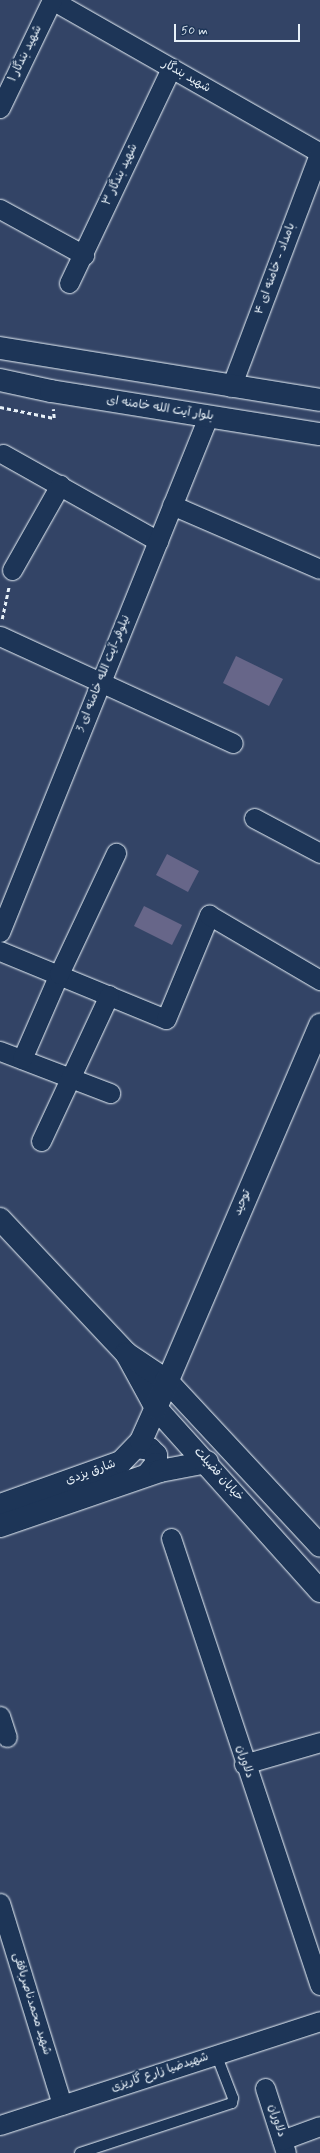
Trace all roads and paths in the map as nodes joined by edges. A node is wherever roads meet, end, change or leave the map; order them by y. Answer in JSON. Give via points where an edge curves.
{"nodes":[{"id":1,"x":52,"y":0,"type":"edge"},
{"id":2,"x":171,"y":68,"type":"junction"},
{"id":3,"x":0,"y":108,"type":"edge"},
{"id":4,"x":320,"y":152,"type":"edge"},
{"id":5,"x":0,"y":209,"type":"edge"},
{"id":6,"x":84,"y":255,"type":"junction"},
{"id":7,"x":69,"y":283,"type":"dead end"},
{"id":8,"x":0,"y":348,"type":"edge"},
{"id":9,"x":0,"y":380,"type":"edge"},
{"id":10,"x":232,"y":387,"type":"junction"},
{"id":11,"x":51,"y":391,"type":"junction"},
{"id":12,"x":320,"y":400,"type":"edge"},
{"id":13,"x":0,"y":407,"type":"edge"},
{"id":14,"x":208,"y":417,"type":"junction"},
{"id":15,"x":320,"y":434,"type":"edge"},
{"id":16,"x":3,"y":454,"type":"dead end"},
{"id":17,"x":60,"y":486,"type":"junction"},
{"id":18,"x":172,"y":505,"type":"junction"},
{"id":19,"x":158,"y":541,"type":"junction"},
{"id":20,"x":320,"y":569,"type":"edge"},
{"id":21,"x":12,"y":570,"type":"joint"},
{"id":22,"x":1,"y":629,"type":"edge"},
{"id":23,"x":101,"y":681,"type":"junction"},
{"id":24,"x":233,"y":743,"type":"dead end"},
{"id":25,"x":254,"y":818,"type":"dead end"},
{"id":26,"x":116,"y":853,"type":"dead end"},
{"id":27,"x":320,"y":853,"type":"edge"},
{"id":28,"x":0,"y":932,"type":"edge"},
{"id":29,"x":0,"y":951,"type":"edge"},
{"id":30,"x":59,"y":974,"type":"junction"},
{"id":31,"x":320,"y":980,"type":"edge"},
{"id":32,"x":109,"y":995,"type":"junction"},
{"id":33,"x":320,"y":1025,"type":"edge"},
{"id":34,"x":0,"y":1051,"type":"edge"},
{"id":35,"x":22,"y":1059,"type":"junction"},
{"id":36,"x":72,"y":1078,"type":"junction"},
{"id":37,"x":110,"y":1093,"type":"dead end"},
{"id":38,"x":41,"y":1141,"type":"dead end"},
{"id":39,"x":0,"y":1219,"type":"edge"},
{"id":40,"x":126,"y":1354,"type":"junction"},
{"id":41,"x":166,"y":1380,"type":"junction"},
{"id":42,"x":156,"y":1408,"type":"junction"},
{"id":43,"x":136,"y":1447,"type":"junction"},
{"id":44,"x":207,"y":1462,"type":"junction"},
{"id":45,"x":147,"y":1475,"type":"junction"},
{"id":46,"x":0,"y":1505,"type":"edge"},
{"id":47,"x":0,"y":1526,"type":"edge"},
{"id":48,"x":171,"y":1538,"type":"dead end"},
{"id":49,"x":320,"y":1546,"type":"edge"},
{"id":50,"x":320,"y":1591,"type":"edge"},
{"id":51,"x":0,"y":1716,"type":"edge"},
{"id":52,"x":7,"y":1738,"type":"dead end"},
{"id":53,"x":320,"y":1742,"type":"edge"},
{"id":54,"x":244,"y":1764,"type":"junction"},
{"id":55,"x":0,"y":1903,"type":"edge"},
{"id":56,"x":320,"y":1985,"type":"edge"},
{"id":57,"x":320,"y":2021,"type":"edge"},
{"id":58,"x":216,"y":2054,"type":"junction"},
{"id":59,"x":265,"y":2088,"type":"dead end"},
{"id":60,"x":62,"y":2104,"type":"junction"},
{"id":61,"x":0,"y":2125,"type":"edge"},
{"id":62,"x":320,"y":2126,"type":"edge"},
{"id":63,"x":284,"y":2146,"type":"edge"},
{"id":64,"x":80,"y":2153,"type":"edge"}],
"edges":[{"from":1,"to":2,"type":"street","name":"شهید بندگار"},
{"from":1,"to":3,"type":"street","name":"شهید بندگار ۱"},
{"from":2,"to":4,"type":"street","name":"شهید بندگار"},
{"from":2,"to":6,"type":"street","name":"شهید بندگار ۳"},
{"from":4,"to":10,"type":"street","name":"بامداد - خامنه ای ۴"},
{"from":5,"to":6,"type":"street"},
{"from":6,"to":7,"type":"street","name":"شهید بندگار ۳"},
{"from":8,"to":10,"type":"main road"},
{"from":9,"to":11,"type":"main road","name":"بلوار آیت الله خامنه ای"},
{"from":10,"to":12,"type":"main road"},
{"from":11,"to":13,"type":"path","via":[[54,418]]},
{"from":11,"to":14,"type":"main road","name":"بلوار آیت الله خامنه ای"},
{"from":14,"to":15,"type":"main road","name":"بلوار آیت الله خامنه ای"},
{"from":14,"to":18,"type":"street","name":"نیلوفر-آیت الله خامنه ای 3"},
{"from":16,"to":17,"type":"street"},
{"from":17,"to":19,"type":"street"},
{"from":17,"to":21,"type":"street"},
{"from":18,"to":19,"type":"street","name":"نیلوفر-آیت الله خامنه ای 3"},
{"from":18,"to":20,"type":"street"},
{"from":19,"to":23,"type":"street","name":"نیلوفر-آیت الله خامنه ای 3"},
{"from":21,"to":22,"type":"path"},
{"from":22,"to":23,"type":"street"},
{"from":23,"to":24,"type":"street"},
{"from":23,"to":28,"type":"street","name":"نیلوفر-آیت الله خامنه ای 3"},
{"from":25,"to":27,"type":"street"},
{"from":26,"to":30,"type":"street"},
{"from":29,"to":30,"type":"street"},
{"from":30,"to":32,"type":"street"},
{"from":30,"to":35,"type":"street"},
{"from":31,"to":32,"type":"street","via":[[209,915],[166,1019]]},
{"from":32,"to":36,"type":"street"},
{"from":33,"to":41,"type":"main road","name":"توحید"},
{"from":34,"to":35,"type":"street"},
{"from":35,"to":36,"type":"street"},
{"from":36,"to":37,"type":"street"},
{"from":36,"to":38,"type":"street"},
{"from":39,"to":40,"type":"main road","name":"خیابان فضیلت"},
{"from":40,"to":41,"type":"main road","name":"خیابان فضیلت"},
{"from":40,"to":42,"type":"main road","name":"خیابان فضیلت"},
{"from":41,"to":42,"type":"main road","name":"توحید"},
{"from":41,"to":49,"type":"main road","name":"خیابان فضیلت"},
{"from":42,"to":43,"type":"main road","name":"شارق یزدی"},
{"from":42,"to":44,"type":"main road","name":"خیابان فضیلت"},
{"from":43,"to":45,"type":"main road","via":[[150,1449],[156,1455],[156,1464]]},
{"from":43,"to":46,"type":"main road","name":"شارق یزدی","via":[[121,1462]]},
{"from":44,"to":45,"type":"main road"},
{"from":44,"to":50,"type":"main road","name":"خیابان فضیلت"},
{"from":45,"to":47,"type":"main road"},
{"from":48,"to":54,"type":"street","name":"دلاوران"},
{"from":51,"to":52,"type":"street"},
{"from":53,"to":54,"type":"street"},
{"from":54,"to":56,"type":"street","name":"دلاوران"},
{"from":55,"to":60,"type":"street","name":"شهید محمدناصربافقی"},
{"from":57,"to":58,"type":"street","name":"شهیدضیا زارع گاریزی"},
{"from":58,"to":60,"type":"street","name":"شهیدضیا زارع گاریزی"},
{"from":58,"to":64,"type":"lane","via":[[233,2098],[232,2103]]},
{"from":59,"to":63,"type":"street","name":"دلاوران"},
{"from":60,"to":61,"type":"street","name":"شهیدضیا زارع گاریزی"},
{"from":62,"to":63,"type":"street"}]}
